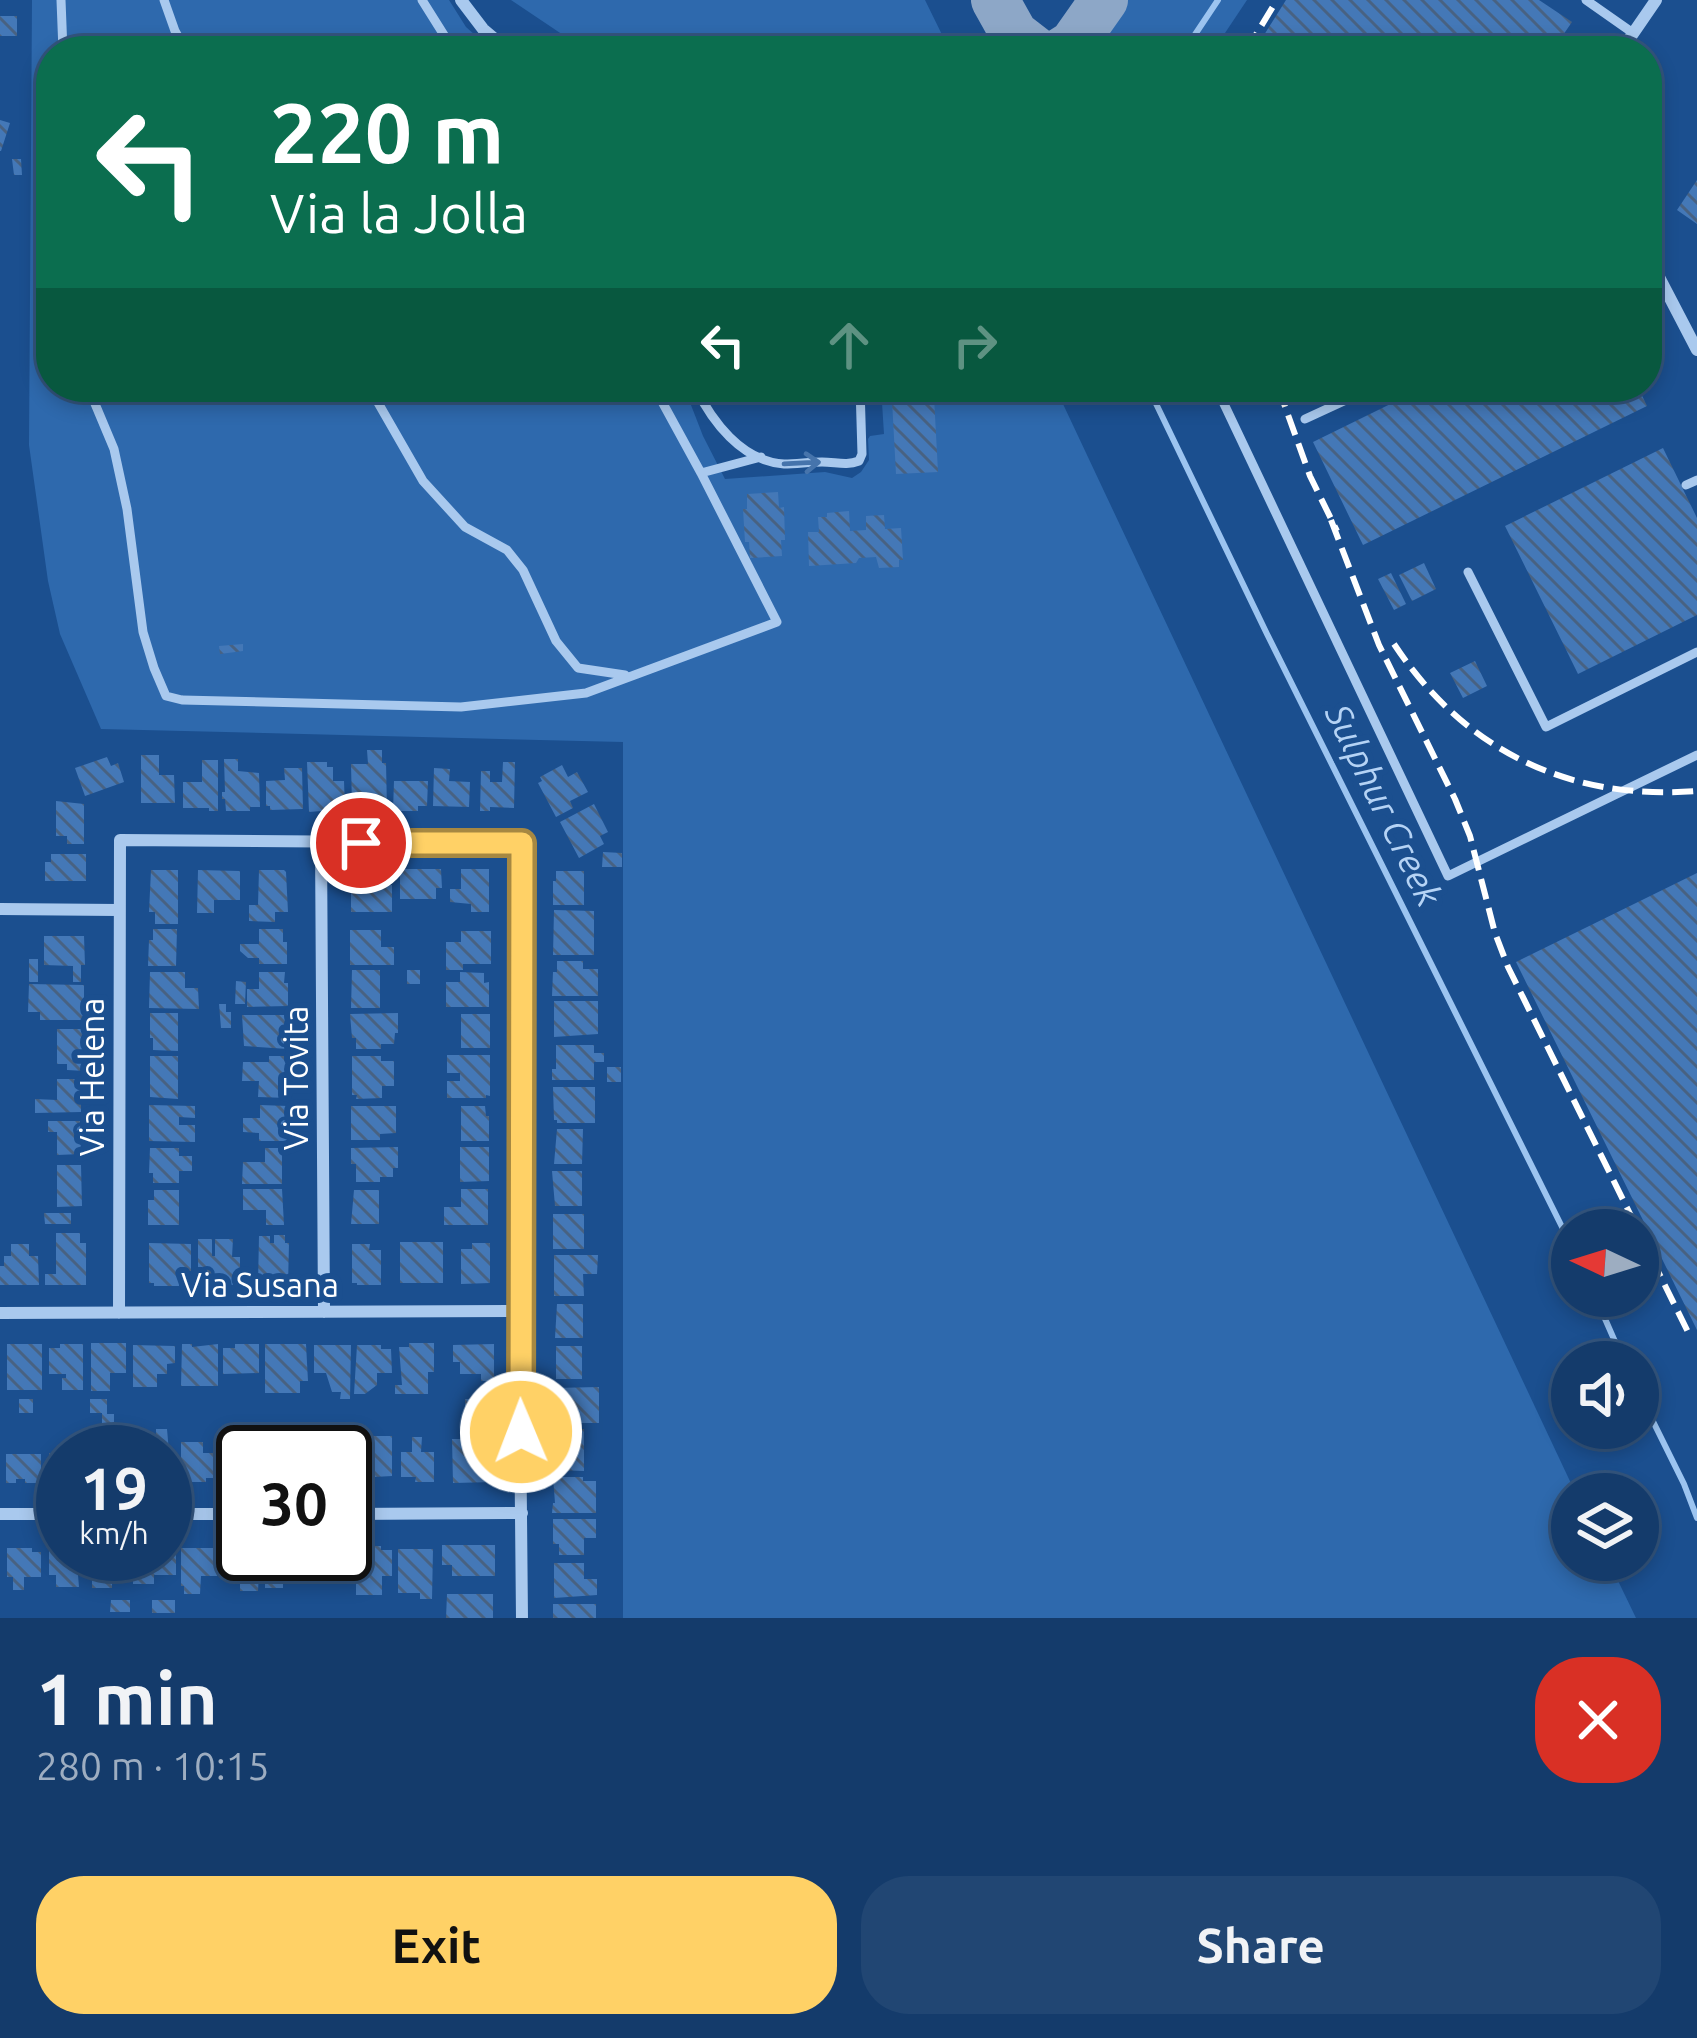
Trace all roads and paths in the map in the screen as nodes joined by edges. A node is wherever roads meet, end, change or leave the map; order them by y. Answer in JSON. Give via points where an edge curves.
{"nodes":[{"id":1,"x":61,"y":0,"type":"edge"},
{"id":2,"x":164,"y":0,"type":"edge"},
{"id":3,"x":422,"y":0,"type":"edge"},
{"id":4,"x":461,"y":0,"type":"edge"},
{"id":5,"x":1586,"y":0,"type":"edge"},
{"id":6,"x":1656,"y":0,"type":"edge"},
{"id":7,"x":1633,"y":33,"type":"junction"},
{"id":8,"x":62,"y":36,"type":"edge"},
{"id":9,"x":178,"y":36,"type":"edge"},
{"id":10,"x":445,"y":36,"type":"edge"},
{"id":11,"x":491,"y":36,"type":"edge"},
{"id":12,"x":1631,"y":36,"type":"edge"},
{"id":13,"x":1662,"y":283,"type":"edge"},
{"id":14,"x":1697,"y":350,"type":"edge"},
{"id":15,"x":94,"y":402,"type":"edge"},
{"id":16,"x":377,"y":402,"type":"edge"},
{"id":17,"x":662,"y":402,"type":"edge"},
{"id":18,"x":703,"y":402,"type":"edge"},
{"id":19,"x":861,"y":402,"type":"edge"},
{"id":20,"x":1223,"y":402,"type":"edge"},
{"id":21,"x":1342,"y":402,"type":"edge"},
{"id":22,"x":1305,"y":419,"type":"dead end"},
{"id":23,"x":761,"y":457,"type":"junction"},
{"id":24,"x":701,"y":473,"type":"junction"},
{"id":25,"x":1468,"y":572,"type":"dead end"},
{"id":26,"x":1697,"y":652,"type":"edge"},
{"id":27,"x":631,"y":675,"type":"junction"},
{"id":28,"x":1697,"y":755,"type":"edge"},
{"id":29,"x":321,"y":844,"type":"junction"},
{"id":30,"x":0,"y":909,"type":"edge"},
{"id":31,"x":118,"y":910,"type":"junction"},
{"id":32,"x":519,"y":1311,"type":"junction"},
{"id":33,"x":324,"y":1312,"type":"junction"},
{"id":34,"x":0,"y":1313,"type":"edge"},
{"id":35,"x":119,"y":1313,"type":"junction"},
{"id":36,"x":522,"y":1513,"type":"junction"},
{"id":37,"x":0,"y":1514,"type":"edge"},
{"id":38,"x":36,"y":1514,"type":"edge"},
{"id":39,"x":372,"y":1514,"type":"edge"},
{"id":40,"x":522,"y":1618,"type":"edge"}],
"edges":[{"from":1,"to":8,"type":"lane"},
{"from":2,"to":9,"type":"lane"},
{"from":3,"to":10,"type":"lane"},
{"from":4,"to":11,"type":"street"},
{"from":5,"to":7,"type":"lane"},
{"from":6,"to":7,"type":"street"},
{"from":7,"to":12,"type":"street"},
{"from":13,"to":14,"type":"street"},
{"from":15,"to":27,"type":"lane","via":[[114,448],[143,632],[166,695],[461,707],[586,693]]},
{"from":16,"to":27,"type":"lane","via":[[423,482],[523,569],[578,668]]},
{"from":17,"to":24,"type":"lane"},
{"from":18,"to":23,"type":"lane","via":[[717,427]]},
{"from":23,"to":19,"type":"lane","one_way":true,"via":[[781,464],[859,461]]},
{"from":20,"to":28,"type":"lane","via":[[1448,876]]},
{"from":21,"to":22,"type":"lane"},
{"from":23,"to":24,"type":"lane"},
{"from":24,"to":27,"type":"lane","via":[[777,622]]},
{"from":25,"to":26,"type":"lane","via":[[1546,727]]},
{"from":29,"to":31,"type":"street","name":"Via Helena","via":[[120,840]]},
{"from":29,"to":32,"type":"street","via":[[522,843]]},
{"from":29,"to":33,"type":"street","name":"Via Tovita"},
{"from":30,"to":31,"type":"street"},
{"from":31,"to":35,"type":"street","name":"Via Helena"},
{"from":32,"to":33,"type":"street","name":"Via Susana"},
{"from":32,"to":36,"type":"street"},
{"from":33,"to":35,"type":"street","name":"Via Susana"},
{"from":34,"to":35,"type":"street","name":"Via Susana"},
{"from":36,"to":39,"type":"street"},
{"from":36,"to":40,"type":"street"},
{"from":37,"to":38,"type":"street"}]}
